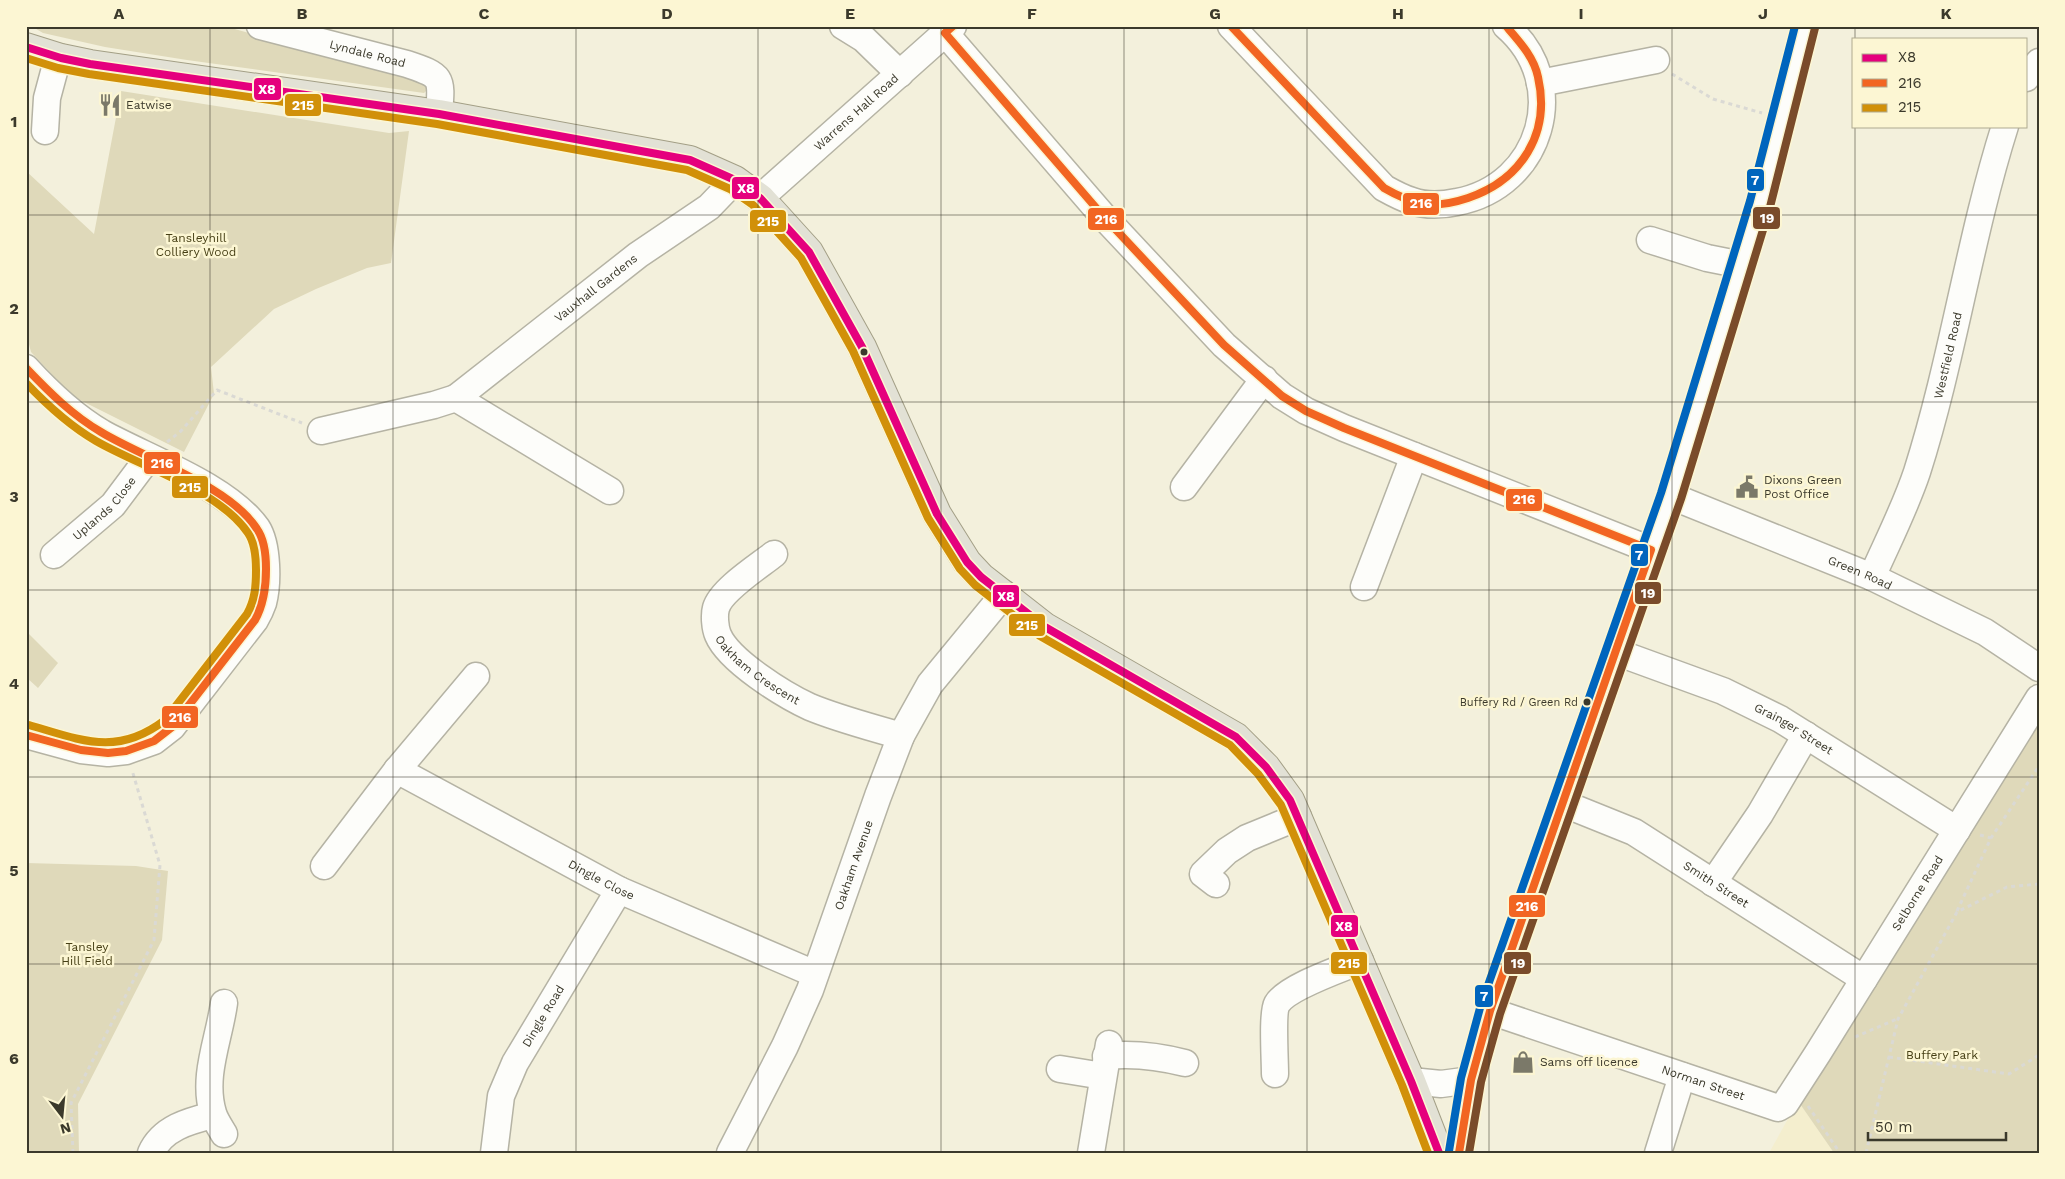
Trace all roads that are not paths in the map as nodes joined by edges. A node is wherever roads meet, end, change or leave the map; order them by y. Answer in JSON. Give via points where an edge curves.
{"nodes":[{"id":1,"x":260,"y":26,"type":"edge"},
{"id":2,"x":843,"y":26,"type":"edge"},
{"id":3,"x":1231,"y":26,"type":"edge"},
{"id":4,"x":1506,"y":26,"type":"edge"},
{"id":5,"x":1805,"y":26,"type":"edge"},
{"id":6,"x":949,"y":30,"type":"edge"},
{"id":7,"x":26,"y":47,"type":"edge"},
{"id":8,"x":58,"y":57,"type":"junction"},
{"id":9,"x":1653,"y":60,"type":"road end"},
{"id":10,"x":2039,"y":62,"type":"edge"},
{"id":11,"x":900,"y":74,"type":"junction"},
{"id":12,"x":2028,"y":76,"type":"edge"},
{"id":13,"x":1540,"y":83,"type":"junction"},
{"id":14,"x":439,"y":114,"type":"junction"},
{"id":15,"x":2004,"y":128,"type":"edge"},
{"id":16,"x":45,"y":131,"type":"dead end"},
{"id":17,"x":735,"y":180,"type":"junction"},
{"id":18,"x":760,"y":198,"type":"junction"},
{"id":19,"x":1650,"y":240,"type":"dead end"},
{"id":20,"x":1742,"y":265,"type":"junction"},
{"id":21,"x":26,"y":368,"type":"edge"},
{"id":22,"x":1264,"y":379,"type":"junction"},
{"id":23,"x":456,"y":398,"type":"junction"},
{"id":24,"x":321,"y":431,"type":"road end"},
{"id":25,"x":1414,"y":456,"type":"junction"},
{"id":26,"x":149,"y":457,"type":"junction"},
{"id":27,"x":1184,"y":487,"type":"dead end"},
{"id":28,"x":610,"y":491,"type":"dead end"},
{"id":29,"x":1671,"y":496,"type":"junction"},
{"id":30,"x":1651,"y":550,"type":"junction"},
{"id":31,"x":774,"y":554,"type":"dead end"},
{"id":32,"x":54,"y":555,"type":"dead end"},
{"id":33,"x":1872,"y":577,"type":"junction"},
{"id":34,"x":1364,"y":587,"type":"dead end"},
{"id":35,"x":1004,"y":594,"type":"junction"},
{"id":36,"x":1616,"y":652,"type":"junction"},
{"id":37,"x":2039,"y":668,"type":"edge"},
{"id":38,"x":476,"y":676,"type":"dead end"},
{"id":39,"x":2039,"y":698,"type":"edge"},
{"id":40,"x":26,"y":735,"type":"edge"},
{"id":41,"x":1806,"y":735,"type":"junction"},
{"id":42,"x":901,"y":736,"type":"junction"},
{"id":43,"x":397,"y":770,"type":"junction"},
{"id":44,"x":1562,"y":803,"type":"junction"},
{"id":45,"x":1298,"y":817,"type":"junction"},
{"id":46,"x":1957,"y":830,"type":"junction"},
{"id":47,"x":324,"y":866,"type":"dead end"},
{"id":48,"x":1201,"y":874,"type":"dead end"},
{"id":49,"x":1713,"y":882,"type":"junction"},
{"id":50,"x":619,"y":890,"type":"junction"},
{"id":51,"x":1360,"y":961,"type":"junction"},
{"id":52,"x":815,"y":974,"type":"junction"},
{"id":53,"x":1864,"y":979,"type":"junction"},
{"id":54,"x":224,"y":1003,"type":"dead end"},
{"id":55,"x":1490,"y":1011,"type":"junction"},
{"id":56,"x":1106,"y":1059,"type":"junction"},
{"id":57,"x":1186,"y":1063,"type":"dead end"},
{"id":58,"x":1060,"y":1069,"type":"dead end"},
{"id":59,"x":1275,"y":1074,"type":"dead end"},
{"id":60,"x":1682,"y":1076,"type":"junction"},
{"id":61,"x":1471,"y":1080,"type":"junction"},
{"id":62,"x":1411,"y":1081,"type":"junction"},
{"id":63,"x":1795,"y":1087,"type":"joint"},
{"id":64,"x":151,"y":1153,"type":"edge"},
{"id":65,"x":494,"y":1153,"type":"edge"},
{"id":66,"x":730,"y":1153,"type":"edge"},
{"id":67,"x":1091,"y":1153,"type":"edge"},
{"id":68,"x":1439,"y":1153,"type":"edge"},
{"id":69,"x":1459,"y":1153,"type":"edge"},
{"id":70,"x":1658,"y":1153,"type":"edge"}],
"edges":[{"from":1,"to":14,"type":"street","name":"Lyndale Road","via":[[431,72],[442,87]]},
{"from":2,"to":11,"type":"street","via":[[864,38]]},
{"from":3,"to":13,"type":"street","via":[[1384,188],[1412,202],[1446,204],[1465,200],[1487,193],[1507,180],[1527,158],[1537,134],[1542,103]]},
{"from":4,"to":13,"type":"street","via":[[1526,49]]},
{"from":5,"to":20,"type":"street"},
{"from":6,"to":11,"type":"street","name":"Warrens Hall Road"},
{"from":6,"to":22,"type":"street","via":[[1104,217],[1224,345]]},
{"from":7,"to":8,"type":"main road"},
{"from":8,"to":14,"type":"main road"},
{"from":8,"to":16,"type":"street","via":[[47,98]]},
{"from":9,"to":13,"type":"street"},
{"from":10,"to":12,"type":"street"},
{"from":11,"to":18,"type":"street","name":"Warrens Hall Road"},
{"from":14,"to":17,"type":"main road","via":[[690,160]]},
{"from":15,"to":33,"type":"street","name":"Westfield Road","via":[[1916,474]]},
{"from":17,"to":18,"type":"main road"},
{"from":17,"to":23,"type":"street","name":"Vauxhall Gardens","via":[[709,207],[638,255]]},
{"from":18,"to":35,"type":"main road","via":[[809,252],[834,294],[951,538],[981,577]]},
{"from":19,"to":20,"type":"street"},
{"from":20,"to":29,"type":"street"},
{"from":21,"to":26,"type":"street","via":[[78,417]]},
{"from":22,"to":25,"type":"street","via":[[1282,396],[1306,411]]},
{"from":22,"to":27,"type":"street"},
{"from":23,"to":24,"type":"street","name":"Vauxhall Gardens"},
{"from":23,"to":28,"type":"street"},
{"from":25,"to":30,"type":"street"},
{"from":25,"to":34,"type":"street"},
{"from":26,"to":32,"type":"street","name":"Uplands Close","via":[[113,505]]},
{"from":26,"to":40,"type":"street","via":[[210,489],[237,507],[258,529],[267,578],[263,603],[255,620],[172,727],[154,741],[108,753],[81,750]]},
{"from":29,"to":30,"type":"street"},
{"from":29,"to":33,"type":"street","name":"Green Road"},
{"from":30,"to":36,"type":"street"},
{"from":31,"to":42,"type":"street","name":"Oakham Crescent","via":[[724,595],[716,608],[717,634],[728,650],[786,695],[812,707]]},
{"from":33,"to":37,"type":"street","name":"Green Road","via":[[1984,632]]},
{"from":35,"to":42,"type":"street","name":"Oakham Avenue","via":[[930,684]]},
{"from":35,"to":45,"type":"main road","via":[[1045,627],[1236,737],[1266,766]]},
{"from":36,"to":41,"type":"street","name":"Grainger Street","via":[[1724,691]]},
{"from":36,"to":44,"type":"street"},
{"from":38,"to":43,"type":"street"},
{"from":39,"to":46,"type":"street","name":"Selborne Road"},
{"from":41,"to":46,"type":"street","name":"Grainger Street"},
{"from":41,"to":49,"type":"street","via":[[1760,814]]},
{"from":42,"to":52,"type":"street","name":"Oakham Avenue"},
{"from":43,"to":47,"type":"street"},
{"from":43,"to":50,"type":"street","name":"Dingle Close"},
{"from":44,"to":49,"type":"street","name":"Smith Street","via":[[1634,832]]},
{"from":44,"to":55,"type":"street"},
{"from":45,"to":48,"type":"street","via":[[1247,838]]},
{"from":45,"to":51,"type":"main road"},
{"from":46,"to":53,"type":"street","name":"Selborne Road"},
{"from":49,"to":53,"type":"street","name":"Smith Street"},
{"from":50,"to":52,"type":"street","name":"Dingle Close"},
{"from":50,"to":65,"type":"street","name":"Dingle Road","via":[[515,1063],[501,1096]]},
{"from":51,"to":59,"type":"street","via":[[1290,991],[1277,1004],[1274,1019]]},
{"from":51,"to":62,"type":"main road"},
{"from":52,"to":66,"type":"street","name":"Oakham Avenue","via":[[785,1046]]},
{"from":53,"to":63,"type":"street","name":"Selborne Road"},
{"from":54,"to":64,"type":"street","via":[[209,1089],[218,1124],[188,1121],[163,1136]]},
{"from":55,"to":60,"type":"street","name":"Norman Street"},
{"from":55,"to":61,"type":"street"},
{"from":56,"to":57,"type":"street","via":[[1127,1054],[1155,1055]]},
{"from":56,"to":58,"type":"street"},
{"from":56,"to":67,"type":"street"},
{"from":60,"to":63,"type":"street","name":"Norman Street","via":[[1778,1108],[1785,1104]]},
{"from":60,"to":70,"type":"street"},
{"from":61,"to":62,"type":"street","via":[[1441,1084]]},
{"from":61,"to":69,"type":"street"},
{"from":62,"to":68,"type":"main road"}]}
